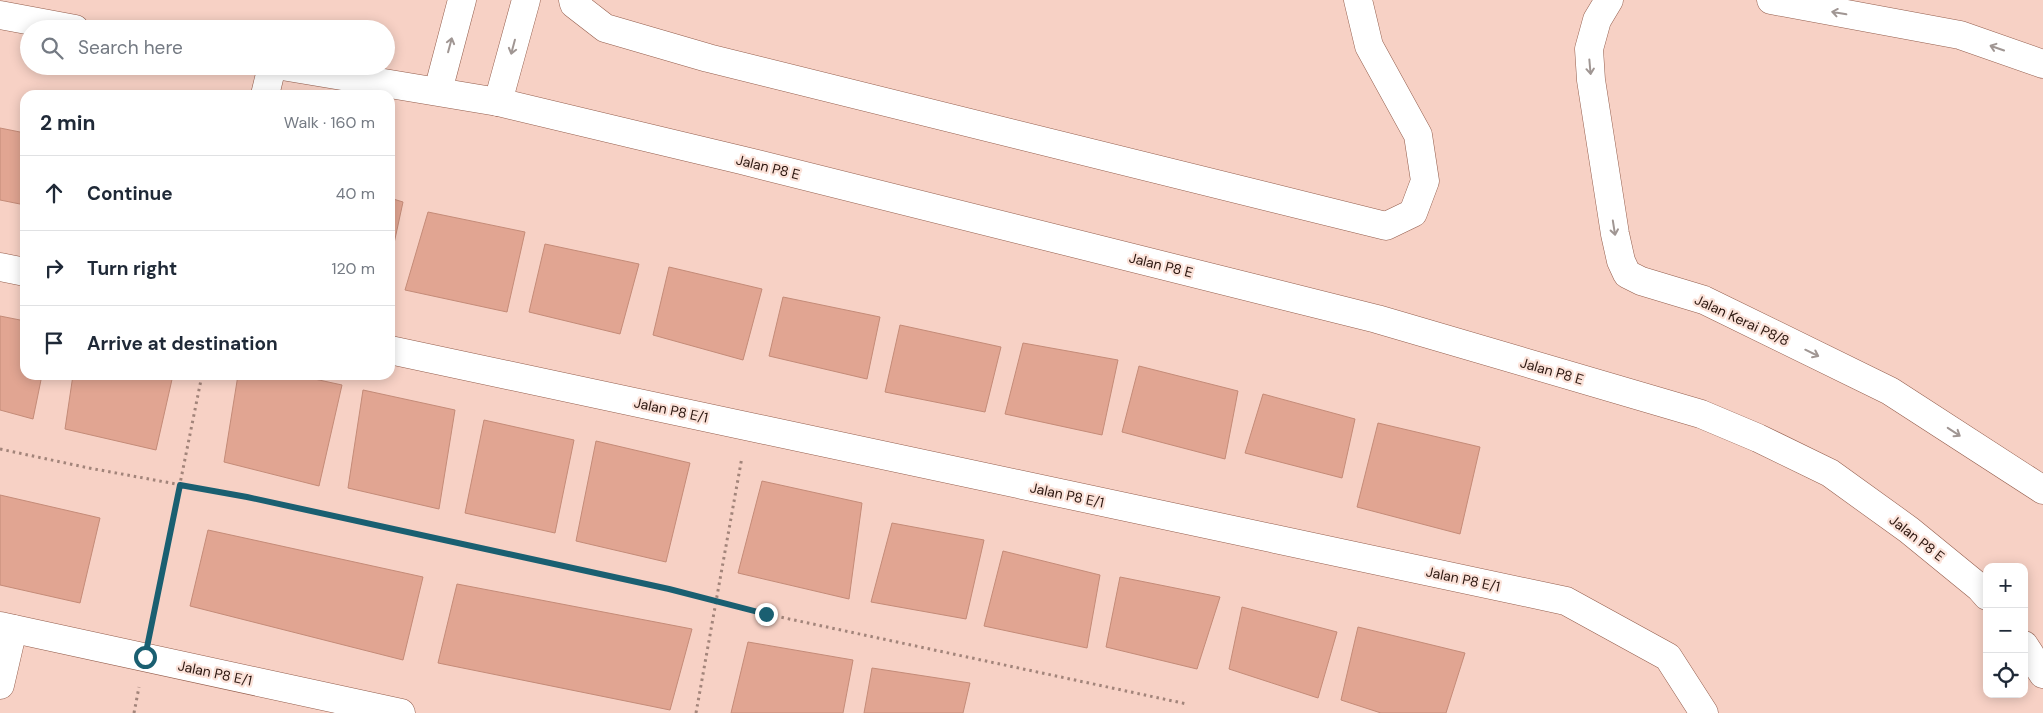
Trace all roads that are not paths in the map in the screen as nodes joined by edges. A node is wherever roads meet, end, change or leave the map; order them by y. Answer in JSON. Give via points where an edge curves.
{"nodes":[{"id":1,"x":462,"y":0,"type":"edge"},
{"id":2,"x":526,"y":0,"type":"edge"},
{"id":3,"x":574,"y":0,"type":"edge"},
{"id":4,"x":1358,"y":0,"type":"edge"},
{"id":5,"x":1609,"y":0,"type":"edge"},
{"id":6,"x":1771,"y":0,"type":"edge"},
{"id":7,"x":0,"y":15,"type":"edge"},
{"id":8,"x":27,"y":20,"type":"edge"},
{"id":9,"x":2043,"y":64,"type":"edge"},
{"id":10,"x":270,"y":75,"type":"edge"},
{"id":11,"x":340,"y":75,"type":"edge"},
{"id":12,"x":266,"y":90,"type":"edge"},
{"id":13,"x":438,"y":90,"type":"junction"},
{"id":14,"x":498,"y":102,"type":"junction"},
{"id":15,"x":0,"y":267,"type":"edge"},
{"id":16,"x":20,"y":271,"type":"edge"},
{"id":17,"x":395,"y":351,"type":"edge"},
{"id":18,"x":2043,"y":490,"type":"edge"},
{"id":19,"x":1983,"y":591,"type":"edge"},
{"id":20,"x":6,"y":627,"type":"edge"},
{"id":21,"x":0,"y":685,"type":"edge"},
{"id":22,"x":308,"y":703,"type":"edge"},
{"id":23,"x":401,"y":713,"type":"edge"},
{"id":24,"x":1704,"y":713,"type":"edge"}],
"edges":[{"from":13,"to":1,"type":"street","one_way":true},
{"from":2,"to":14,"type":"street","one_way":true},
{"from":3,"to":4,"type":"street","via":[[574,4],[604,28],[708,58],[1386,226],[1413,213],[1426,181],[1418,135],[1369,46]]},
{"from":5,"to":18,"type":"street","name":"Jalan Kerai P8/8","one_way":true,"via":[[1597,20],[1588,49],[1614,234],[1627,274],[1704,300],[1890,391]]},
{"from":9,"to":6,"type":"street","one_way":true,"via":[[1960,35]]},
{"from":7,"to":8,"type":"street"},
{"from":10,"to":12,"type":"street"},
{"from":11,"to":13,"type":"street","name":"Jalan P8 E"},
{"from":13,"to":14,"type":"street","name":"Jalan P8 E"},
{"from":14,"to":19,"type":"street","name":"Jalan P8 E","via":[[1377,319],[1701,414],[1830,473],[1909,530]]},
{"from":15,"to":16,"type":"street"},
{"from":17,"to":24,"type":"street","name":"Jalan P8 E/1","via":[[1566,601],[1668,657]]},
{"from":20,"to":21,"type":"street"},
{"from":20,"to":22,"type":"street","name":"Jalan P8 E/1","via":[[145,657]]},
{"from":22,"to":23,"type":"street","name":"Jalan P8 E/1"}]}
